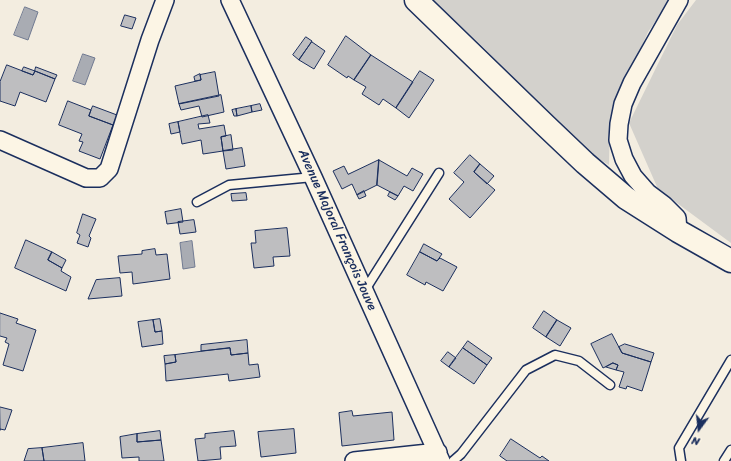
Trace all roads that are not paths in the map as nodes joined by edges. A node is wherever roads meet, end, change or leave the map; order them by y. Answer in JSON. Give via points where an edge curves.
{"nodes":[{"id":1,"x":165,"y":0,"type":"edge"},
{"id":2,"x":230,"y":0,"type":"edge"},
{"id":3,"x":416,"y":0,"type":"edge"},
{"id":4,"x":679,"y":0,"type":"edge"},
{"id":5,"x":0,"y":140,"type":"edge"},
{"id":6,"x":439,"y":173,"type":"dead end"},
{"id":7,"x":313,"y":177,"type":"junction"},
{"id":8,"x":197,"y":202,"type":"dead end"},
{"id":9,"x":678,"y":231,"type":"junction"},
{"id":10,"x":731,"y":261,"type":"edge"},
{"id":11,"x":365,"y":291,"type":"junction"},
{"id":12,"x":731,"y":360,"type":"edge"},
{"id":13,"x":610,"y":385,"type":"dead end"},
{"id":14,"x":731,"y":450,"type":"edge"},
{"id":15,"x":440,"y":457,"type":"edge"},
{"id":16,"x":354,"y":461,"type":"edge"},
{"id":17,"x":453,"y":461,"type":"edge"},
{"id":18,"x":681,"y":461,"type":"edge"},
{"id":19,"x":724,"y":461,"type":"edge"}],
"edges":[{"from":1,"to":5,"type":"street","via":[[109,169],[100,178],[86,178]]},
{"from":2,"to":7,"type":"street","name":"Avenue Majoral François Jouve"},
{"from":3,"to":9,"type":"main road","via":[[585,163],[626,198]]},
{"from":4,"to":9,"type":"street","via":[[632,83],[623,104],[618,140],[633,176],[676,218]]},
{"from":6,"to":11,"type":"lane"},
{"from":7,"to":8,"type":"lane","via":[[229,185]]},
{"from":7,"to":11,"type":"street","name":"Avenue Majoral François Jouve"},
{"from":9,"to":10,"type":"main road"},
{"from":11,"to":15,"type":"street","name":"Avenue Majoral François Jouve"},
{"from":12,"to":18,"type":"lane","via":[[679,448]]},
{"from":13,"to":17,"type":"lane","via":[[579,361],[556,355],[526,370]]},
{"from":14,"to":19,"type":"lane"},
{"from":15,"to":16,"type":"street"}]}
